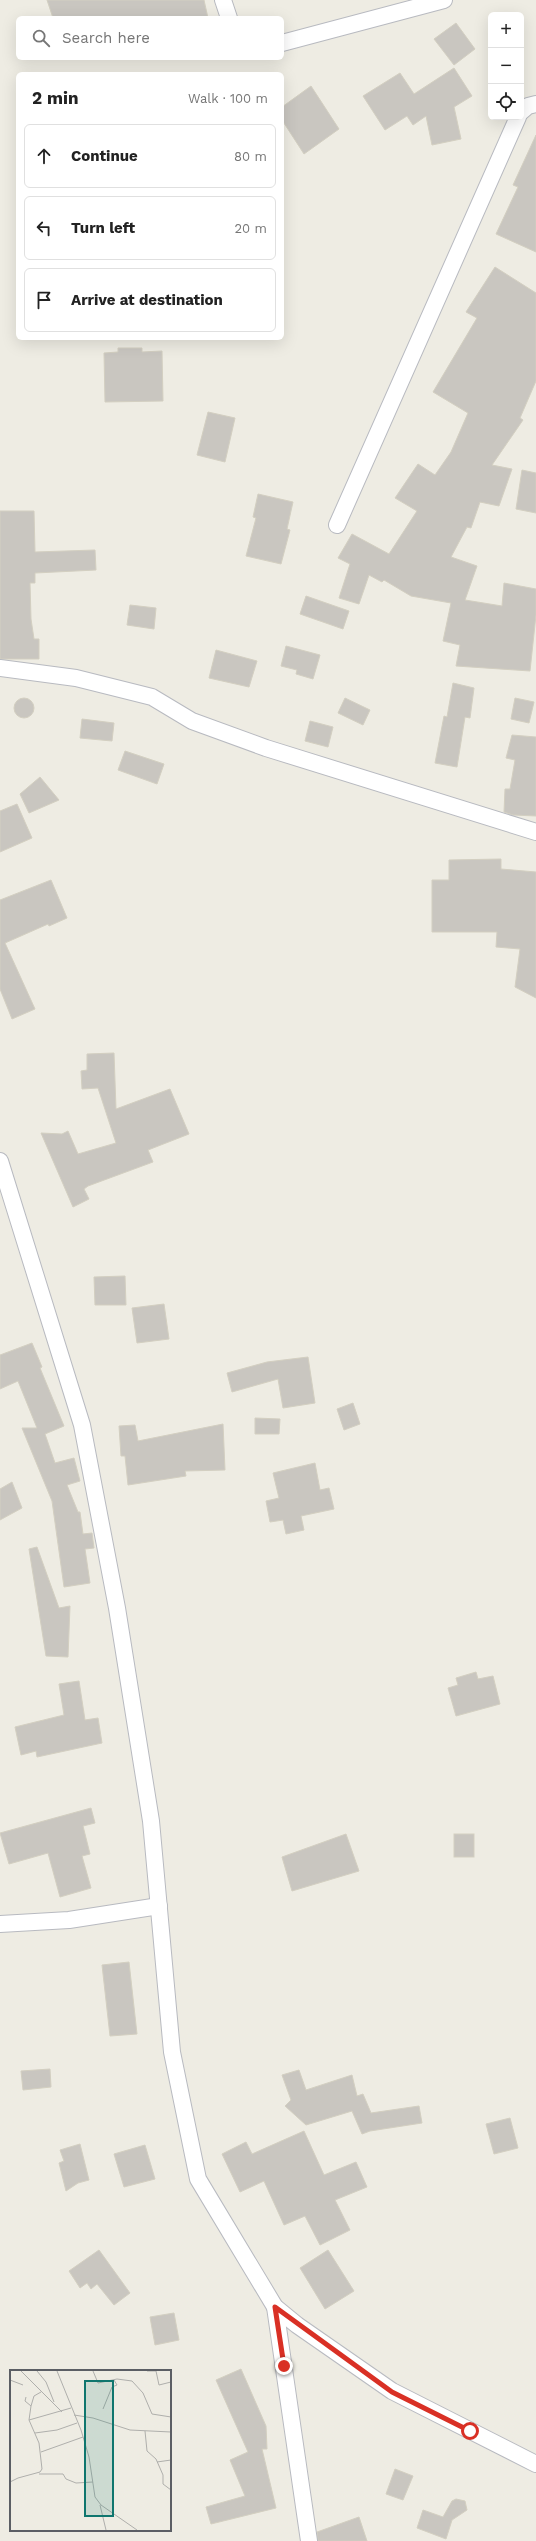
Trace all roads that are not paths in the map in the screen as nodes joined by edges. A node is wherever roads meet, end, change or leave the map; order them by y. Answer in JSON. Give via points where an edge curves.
{"nodes":[{"id":1,"x":223,"y":0,"type":"edge"},
{"id":2,"x":444,"y":0,"type":"edge"},
{"id":3,"x":228,"y":16,"type":"edge"},
{"id":4,"x":284,"y":42,"type":"edge"},
{"id":5,"x":536,"y":104,"type":"edge"},
{"id":6,"x":524,"y":109,"type":"edge"},
{"id":7,"x":517,"y":120,"type":"edge"},
{"id":8,"x":336,"y":525,"type":"dead end"},
{"id":9,"x":0,"y":668,"type":"edge"},
{"id":10,"x":536,"y":832,"type":"edge"},
{"id":11,"x":0,"y":1161,"type":"edge"},
{"id":12,"x":159,"y":1906,"type":"junction"},
{"id":13,"x":0,"y":1924,"type":"edge"},
{"id":14,"x":275,"y":2307,"type":"junction"},
{"id":15,"x":536,"y":2464,"type":"edge"},
{"id":16,"x":309,"y":2541,"type":"edge"}],
"edges":[{"from":1,"to":3,"type":"street"},
{"from":2,"to":4,"type":"street"},
{"from":5,"to":6,"type":"street"},
{"from":7,"to":8,"type":"street"},
{"from":9,"to":10,"type":"street","via":[[76,678],[152,697],[192,721],[266,748]]},
{"from":11,"to":12,"type":"street","via":[[82,1425],[150,1813]]},
{"from":12,"to":13,"type":"street","via":[[69,1920]]},
{"from":12,"to":14,"type":"street","via":[[172,2052],[198,2179]]},
{"from":14,"to":15,"type":"street","via":[[392,2392]]},
{"from":14,"to":16,"type":"street"}]}
